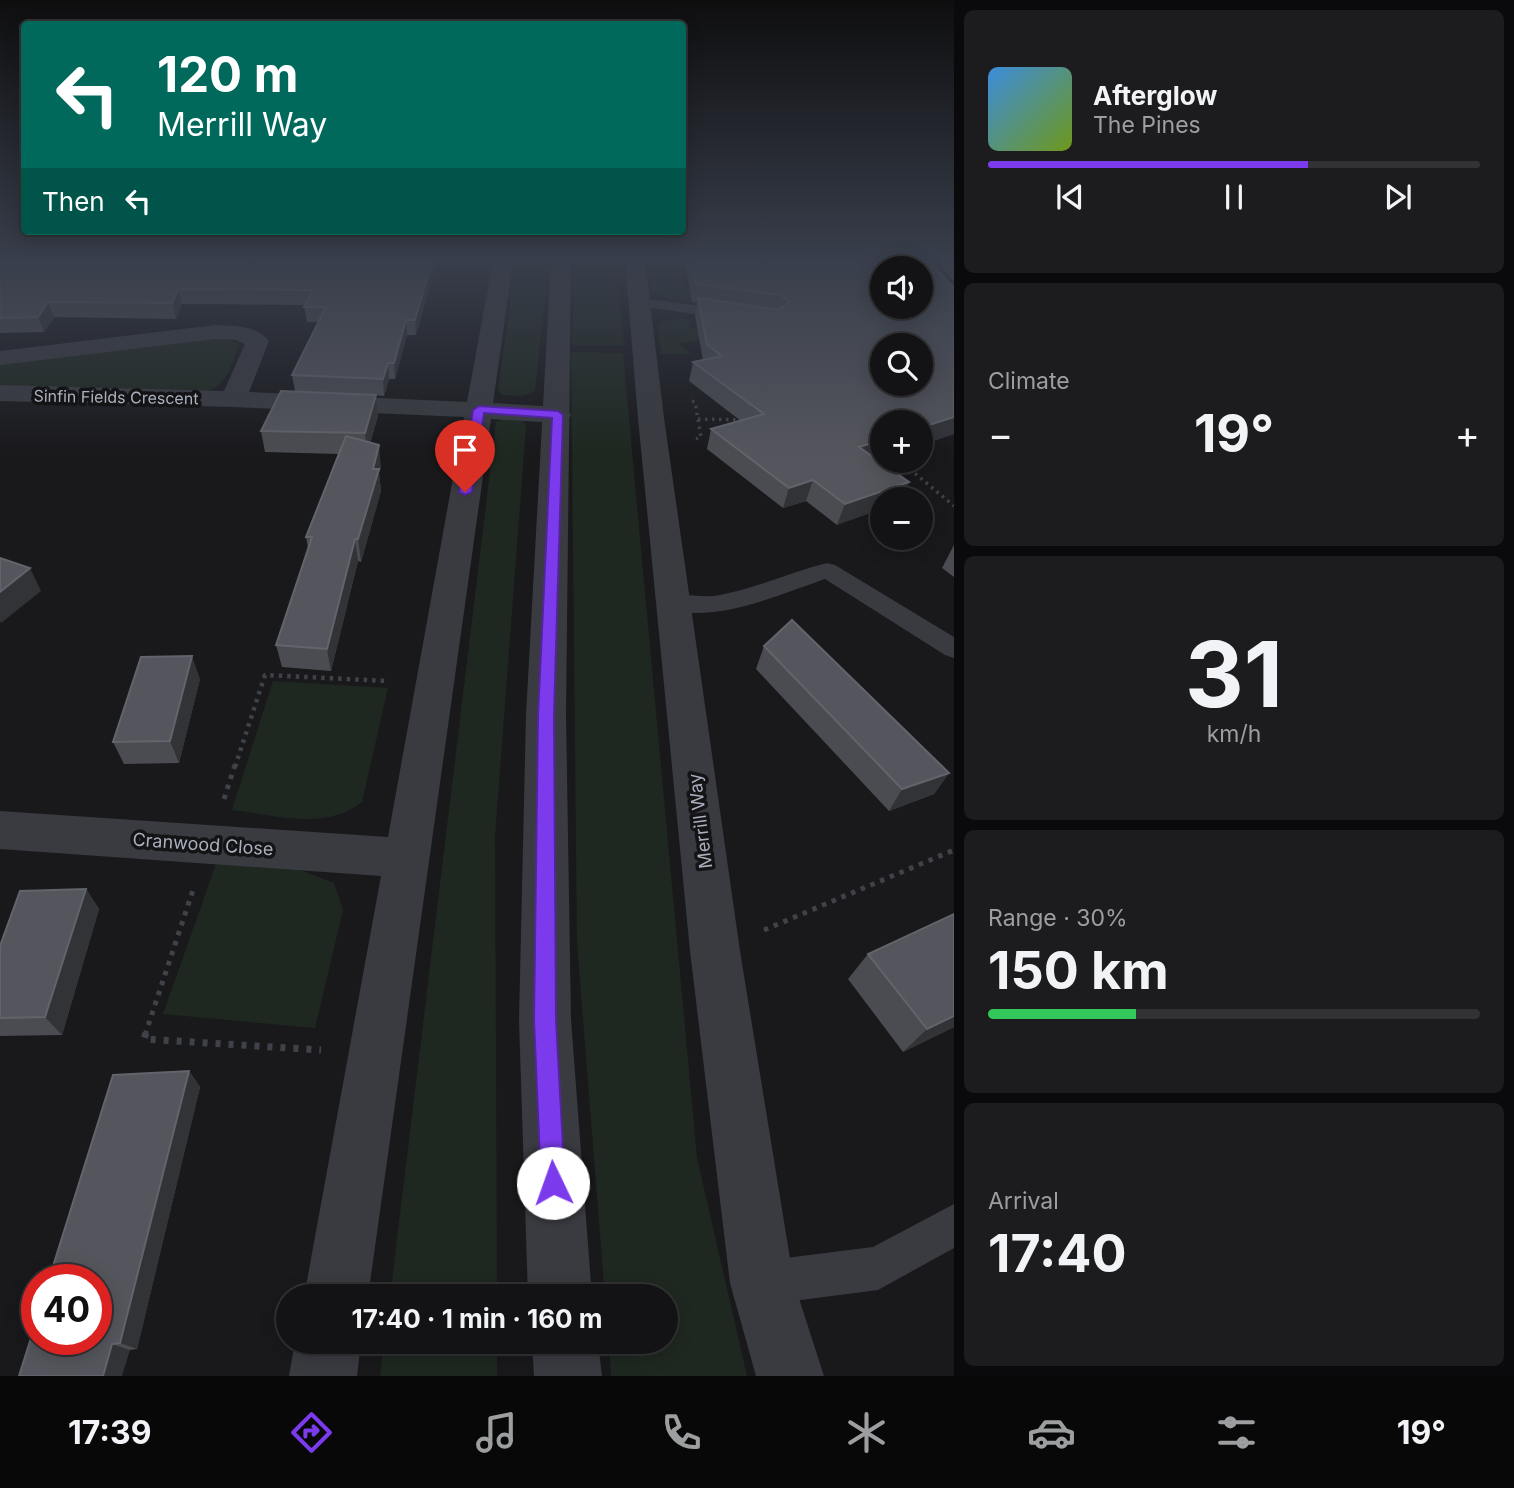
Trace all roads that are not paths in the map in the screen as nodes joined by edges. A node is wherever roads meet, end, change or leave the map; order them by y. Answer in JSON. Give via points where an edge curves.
{"nodes":[{"id":1,"x":493,"y":325,"type":"edge"},
{"id":2,"x":560,"y":325,"type":"edge"},
{"id":3,"x":643,"y":325,"type":"edge"},
{"id":4,"x":0,"y":358,"type":"edge"},
{"id":5,"x":0,"y":393,"type":"edge"},
{"id":6,"x":233,"y":399,"type":"junction"},
{"id":7,"x":479,"y":410,"type":"junction"},
{"id":8,"x":558,"y":415,"type":"junction"},
{"id":9,"x":673,"y":603,"type":"junction"},
{"id":10,"x":954,"y":649,"type":"edge"},
{"id":11,"x":0,"y":830,"type":"edge"},
{"id":12,"x":407,"y":858,"type":"junction"},
{"id":13,"x":954,"y":1225,"type":"edge"},
{"id":14,"x":762,"y":1283,"type":"junction"},
{"id":15,"x":338,"y":1284,"type":"edge"},
{"id":16,"x":559,"y":1284,"type":"edge"},
{"id":17,"x":326,"y":1354,"type":"edge"},
{"id":18,"x":566,"y":1354,"type":"edge"},
{"id":19,"x":323,"y":1376,"type":"edge"},
{"id":20,"x":568,"y":1376,"type":"edge"},
{"id":21,"x":790,"y":1376,"type":"edge"}],
"edges":[{"from":1,"to":7,"type":"street"},
{"from":2,"to":8,"type":"street"},
{"from":3,"to":9,"type":"street","name":"Merrill Way"},
{"from":4,"to":6,"type":"street","via":[[240,333],[257,341],[257,346]]},
{"from":5,"to":6,"type":"street","name":"Sinfin Fields Crescent"},
{"from":6,"to":7,"type":"street","name":"Sinfin Fields Crescent"},
{"from":7,"to":8,"type":"street"},
{"from":7,"to":12,"type":"street"},
{"from":8,"to":16,"type":"street","via":[[546,715],[545,1020]]},
{"from":9,"to":10,"type":"lane","via":[[716,604],[827,570]]},
{"from":9,"to":14,"type":"street","name":"Merrill Way","via":[[715,951]]},
{"from":11,"to":12,"type":"street","name":"Cranwood Close"},
{"from":12,"to":15,"type":"street"},
{"from":13,"to":14,"type":"lane","via":[[878,1268]]},
{"from":14,"to":21,"type":"street","name":"Merrill Way"},
{"from":17,"to":19,"type":"street"},
{"from":18,"to":20,"type":"street"}]}
